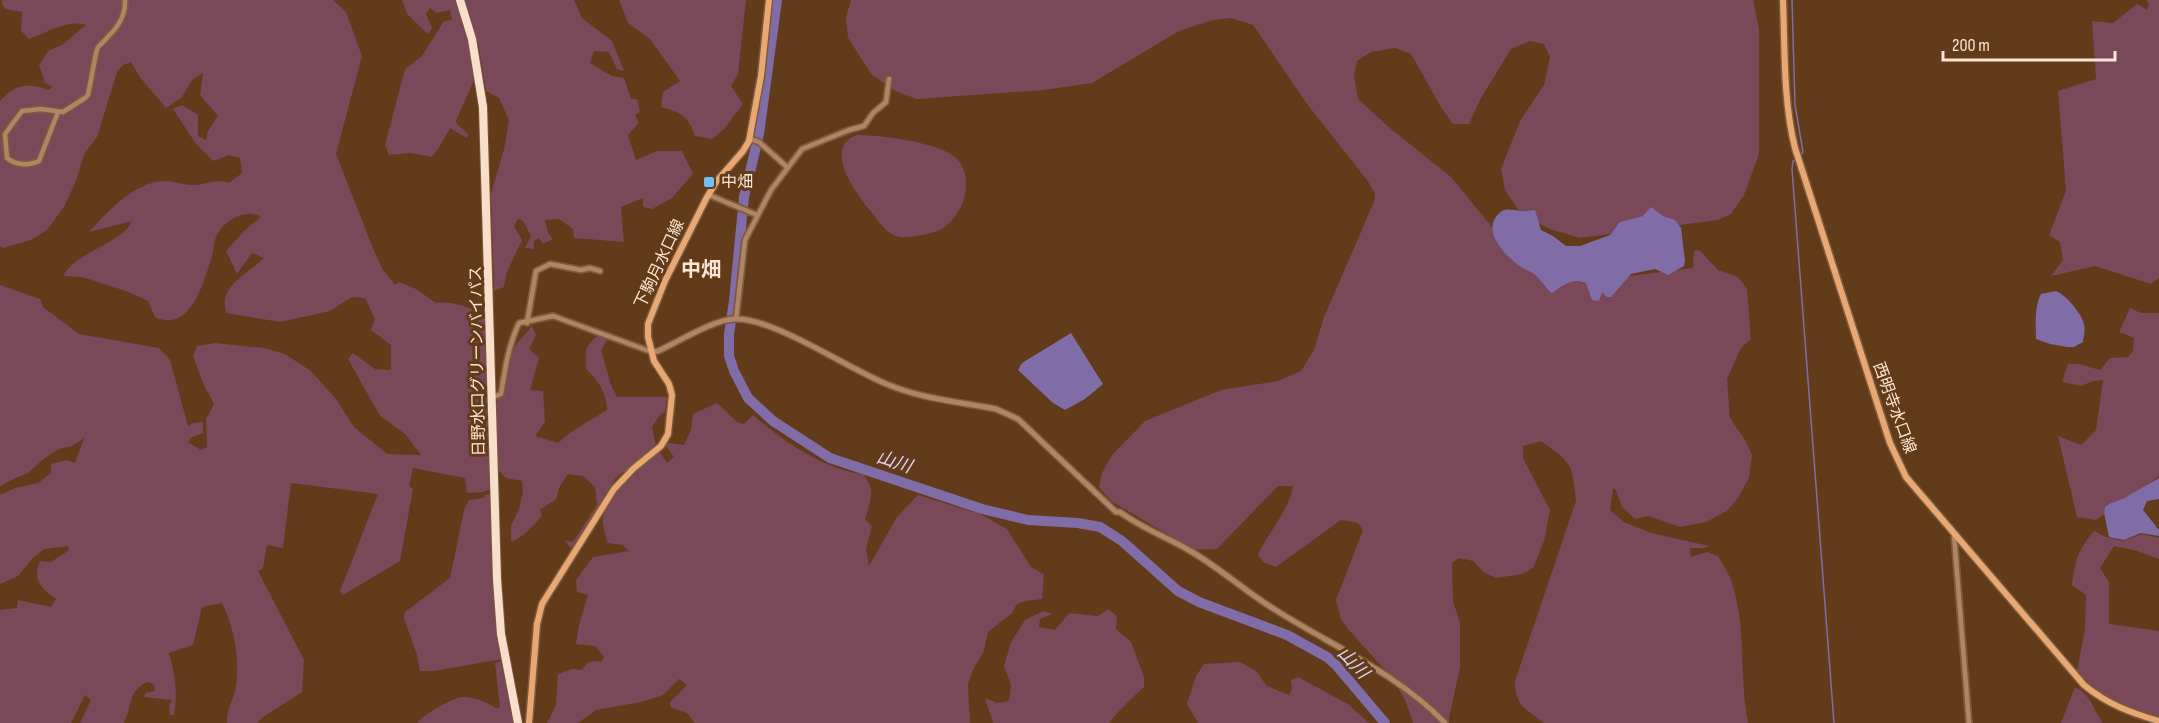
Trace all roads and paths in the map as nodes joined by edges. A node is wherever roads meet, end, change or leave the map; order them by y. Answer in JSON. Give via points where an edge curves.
{"nodes":[{"id":1,"x":125,"y":0,"type":"edge"},
{"id":2,"x":460,"y":0,"type":"edge"},
{"id":3,"x":769,"y":0,"type":"edge"},
{"id":4,"x":1783,"y":0,"type":"edge"},
{"id":5,"x":890,"y":80,"type":"dead end"},
{"id":6,"x":58,"y":112,"type":"junction"},
{"id":7,"x":751,"y":139,"type":"junction"},
{"id":8,"x":787,"y":167,"type":"junction"},
{"id":9,"x":709,"y":195,"type":"junction"},
{"id":10,"x":757,"y":215,"type":"junction"},
{"id":11,"x":600,"y":271,"type":"dead end"},
{"id":12,"x":735,"y":319,"type":"junction"},
{"id":13,"x":527,"y":323,"type":"junction"},
{"id":14,"x":652,"y":352,"type":"junction"},
{"id":15,"x":491,"y":398,"type":"junction"},
{"id":16,"x":1954,"y":535,"type":"junction"},
{"id":17,"x":2159,"y":721,"type":"edge"},
{"id":18,"x":518,"y":723,"type":"edge"},
{"id":19,"x":529,"y":723,"type":"edge"},
{"id":20,"x":1445,"y":723,"type":"edge"},
{"id":21,"x":1968,"y":723,"type":"edge"}],
"edges":[{"from":1,"to":6,"type":"street","via":[[123,18],[96,53],[88,95]]},
{"from":2,"to":15,"type":"highway","name":"日野水口グリーンバイパス","via":[[472,39],[483,107]]},
{"from":3,"to":7,"type":"main road","name":"下駒月水口線"},
{"from":4,"to":16,"type":"main road","name":"西明寺水口線","via":[[1789,125],[1855,337],[1901,467]]},
{"from":5,"to":8,"type":"street","via":[[886,102],[864,126],[802,149]]},
{"from":6,"to":6,"type":"street","via":[[36,164],[19,164],[7,158],[5,134],[22,111]]},
{"from":7,"to":8,"type":"street"},
{"from":7,"to":9,"type":"main road","name":"下駒月水口線"},
{"from":8,"to":10,"type":"street"},
{"from":9,"to":10,"type":"street"},
{"from":9,"to":14,"type":"main road","name":"下駒月水口線","via":[[653,308],[648,324]]},
{"from":10,"to":12,"type":"street","via":[[745,240]]},
{"from":11,"to":13,"type":"street","via":[[550,264],[534,268]]},
{"from":12,"to":14,"type":"street"},
{"from":12,"to":20,"type":"street","via":[[754,321],[778,331],[896,388],[996,409],[1018,419],[1116,512],[1195,553],[1275,610],[1389,676]]},
{"from":13,"to":14,"type":"street","via":[[553,316]]},
{"from":13,"to":15,"type":"street","via":[[519,323],[513,335],[501,394]]},
{"from":14,"to":19,"type":"main road","name":"下駒月水口線","via":[[672,395],[668,434],[661,446],[614,489],[545,598],[537,624]]},
{"from":15,"to":18,"type":"highway","name":"日野水口グリーンバイパス","via":[[501,634]]},
{"from":16,"to":17,"type":"main road","name":"西明寺水口線","via":[[2084,685],[2120,709]]},
{"from":16,"to":21,"type":"street"}]}
